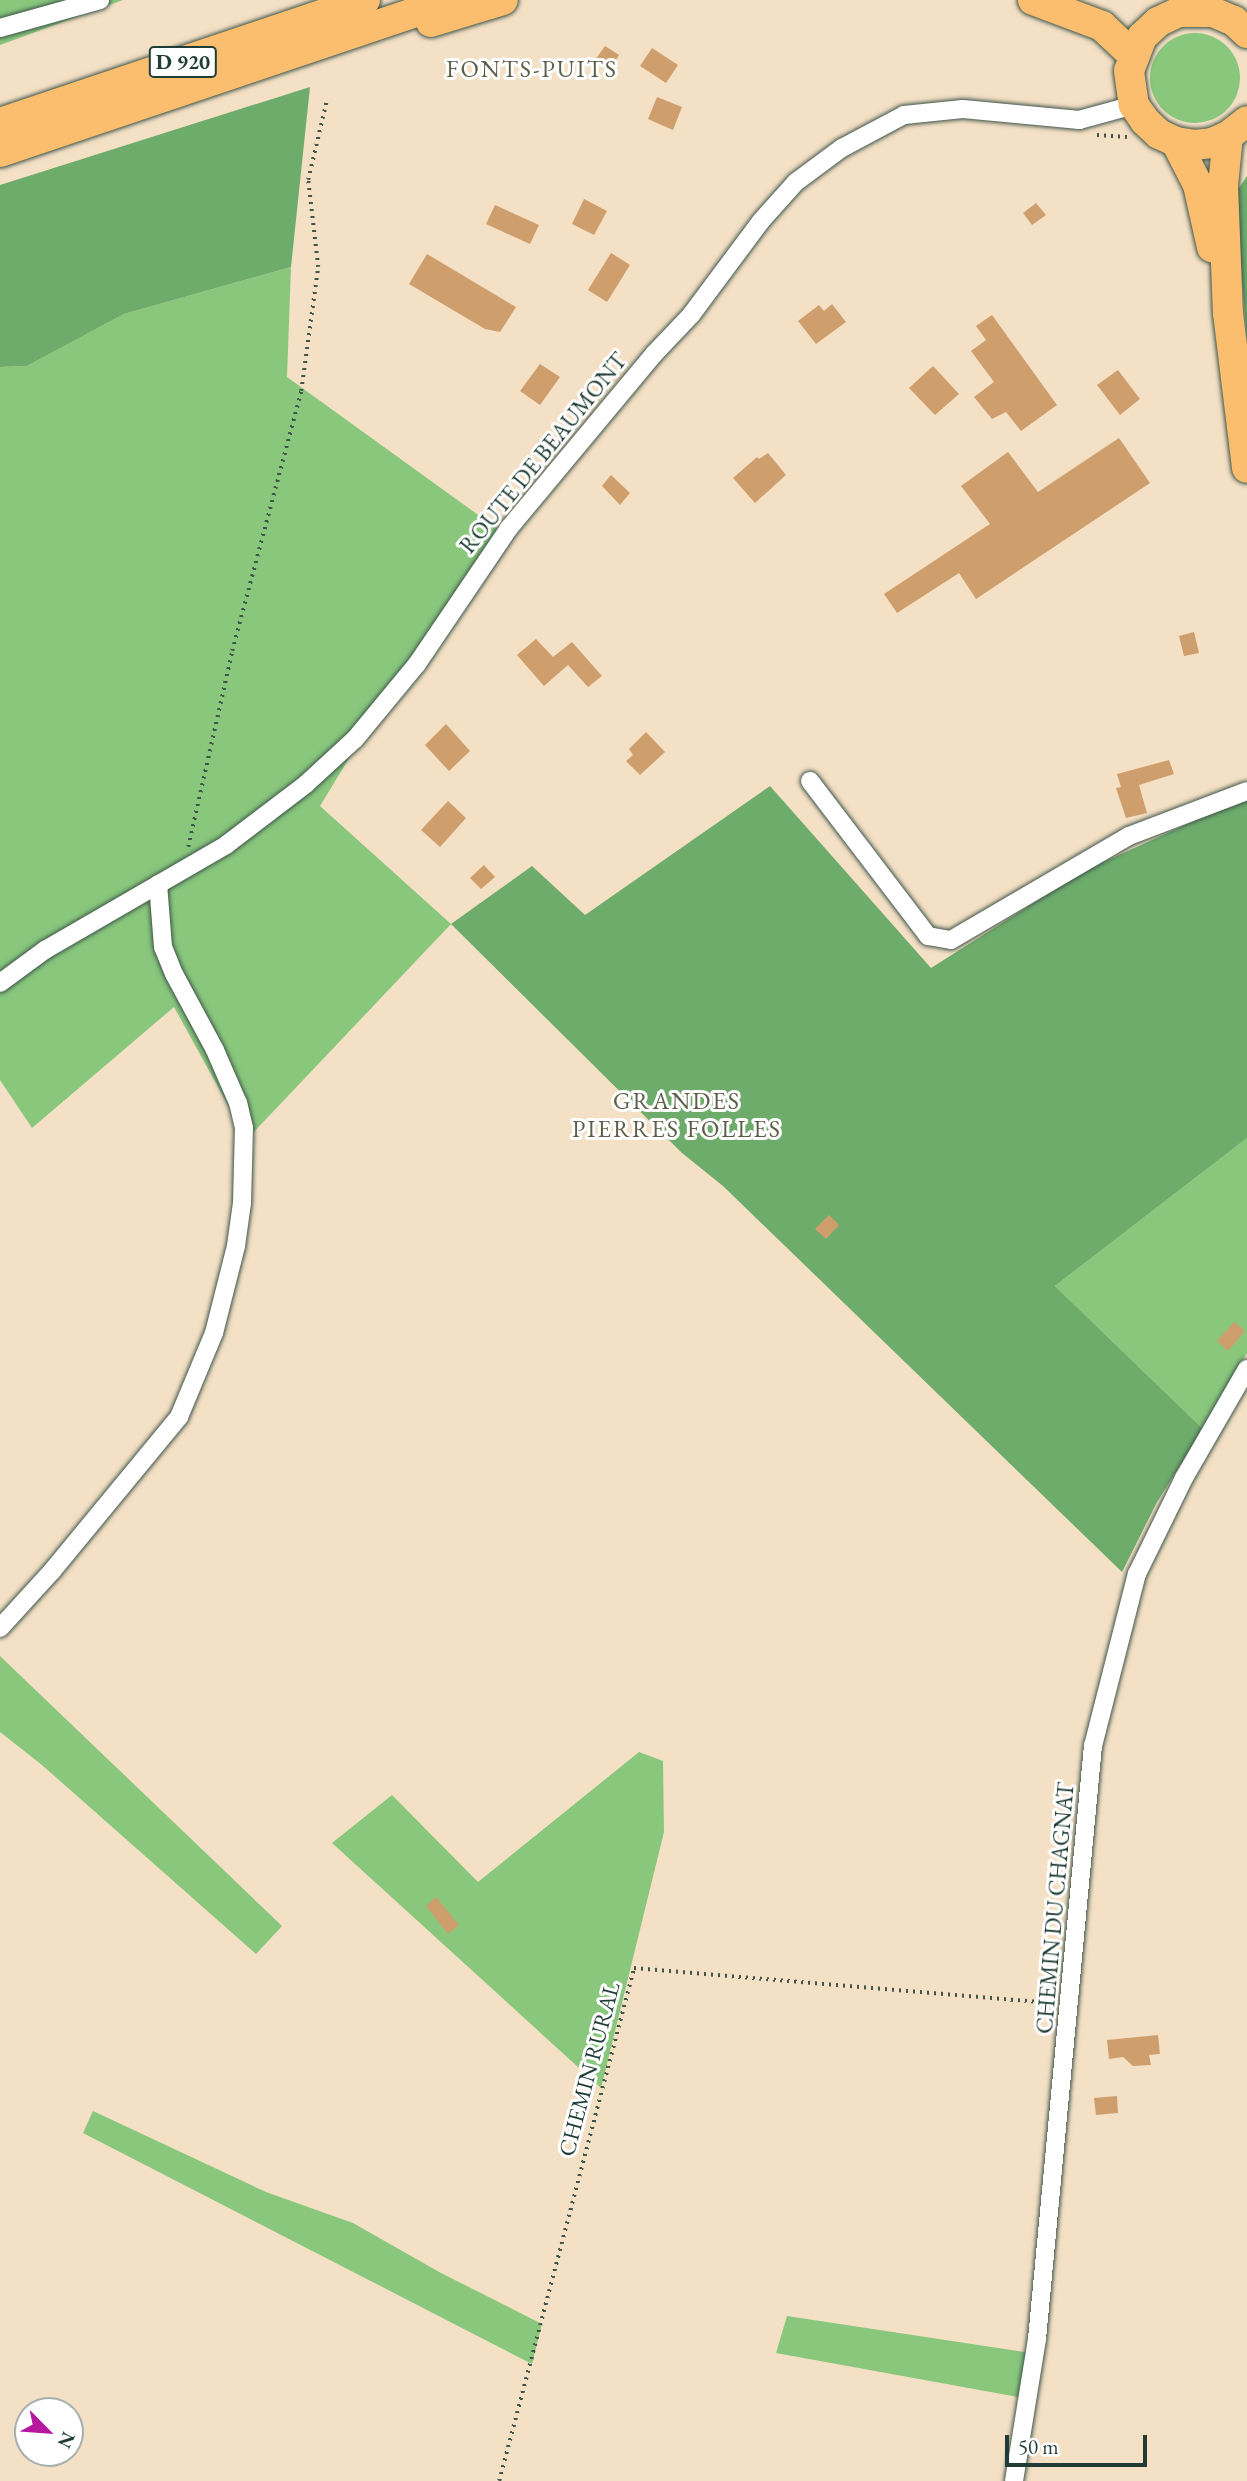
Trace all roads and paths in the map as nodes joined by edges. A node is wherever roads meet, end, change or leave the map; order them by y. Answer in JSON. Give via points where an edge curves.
{"nodes":[{"id":1,"x":100,"y":0,"type":"edge"},
{"id":2,"x":365,"y":0,"type":"edge"},
{"id":3,"x":452,"y":0,"type":"edge"},
{"id":4,"x":503,"y":0,"type":"edge"},
{"id":5,"x":1033,"y":0,"type":"edge"},
{"id":6,"x":1165,"y":11,"type":"edge"},
{"id":7,"x":1228,"y":17,"type":"edge"},
{"id":8,"x":0,"y":29,"type":"edge"},
{"id":9,"x":328,"y":41,"type":"junction"},
{"id":10,"x":1133,"y":55,"type":"junction"},
{"id":11,"x":326,"y":103,"type":"dead end"},
{"id":12,"x":1134,"y":105,"type":"junction"},
{"id":13,"x":0,"y":124,"type":"edge"},
{"id":14,"x":1238,"y":129,"type":"edge"},
{"id":15,"x":1176,"y":142,"type":"junction"},
{"id":16,"x":0,"y":152,"type":"edge"},
{"id":17,"x":1228,"y":313,"type":"junction"},
{"id":18,"x":1247,"y":468,"type":"edge"},
{"id":19,"x":810,"y":781,"type":"dead end"},
{"id":20,"x":1247,"y":791,"type":"edge"},
{"id":21,"x":183,"y":870,"type":"junction"},
{"id":22,"x":158,"y":884,"type":"junction"},
{"id":23,"x":0,"y":983,"type":"edge"},
{"id":24,"x":1247,"y":1369,"type":"edge"},
{"id":25,"x":0,"y":1628,"type":"edge"},
{"id":26,"x":1071,"y":2005,"type":"junction"},
{"id":27,"x":499,"y":2481,"type":"edge"},
{"id":28,"x":1014,"y":2481,"type":"edge"}],
"edges":[{"from":1,"to":8,"type":"street"},
{"from":2,"to":13,"type":"main road","number":"D 920"},
{"from":3,"to":9,"type":"main road","number":"D 920"},
{"from":4,"to":9,"type":"main road","via":[[393,33]]},
{"from":5,"to":10,"type":"main road","via":[[1102,26]]},
{"from":6,"to":7,"type":"main road","via":[[1213,12]]},
{"from":6,"to":10,"type":"main road"},
{"from":9,"to":16,"type":"main road","number":"D 920"},
{"from":10,"to":12,"type":"main road","via":[[1129,71]]},
{"from":11,"to":21,"type":"path","via":[[308,180],[318,267],[300,391],[232,651]]},
{"from":12,"to":15,"type":"main road","via":[[1144,121]]},
{"from":12,"to":21,"type":"street","name":"ROUTE DE BEAUMONT","via":[[1079,120],[963,109],[904,116],[842,148],[796,182],[691,315],[509,528],[416,664],[355,740],[226,845]]},
{"from":14,"to":15,"type":"main road","via":[[1203,144]]},
{"from":14,"to":17,"type":"main road","via":[[1223,185]]},
{"from":15,"to":17,"type":"main road","via":[[1198,186]]},
{"from":17,"to":18,"type":"main road"},
{"from":19,"to":20,"type":"street","via":[[928,936],[951,940],[1129,836]]},
{"from":21,"to":22,"type":"street","name":"ROUTE DE BEAUMONT"},
{"from":22,"to":23,"type":"street","name":"ROUTE DE BEAUMONT","via":[[46,950]]},
{"from":22,"to":25,"type":"street","via":[[163,947],[215,1050],[244,1128],[236,1246],[214,1333],[179,1417]]},
{"from":24,"to":26,"type":"street","name":"CHEMIN DU CHAGNAT","via":[[1184,1478],[1137,1574],[1093,1746]]},
{"from":26,"to":27,"type":"path","name":"CHEMIN RURAL","via":[[634,1968]]},
{"from":26,"to":28,"type":"street","name":"CHEMIN DU CHAGNAT","via":[[1037,2339]]}]}
